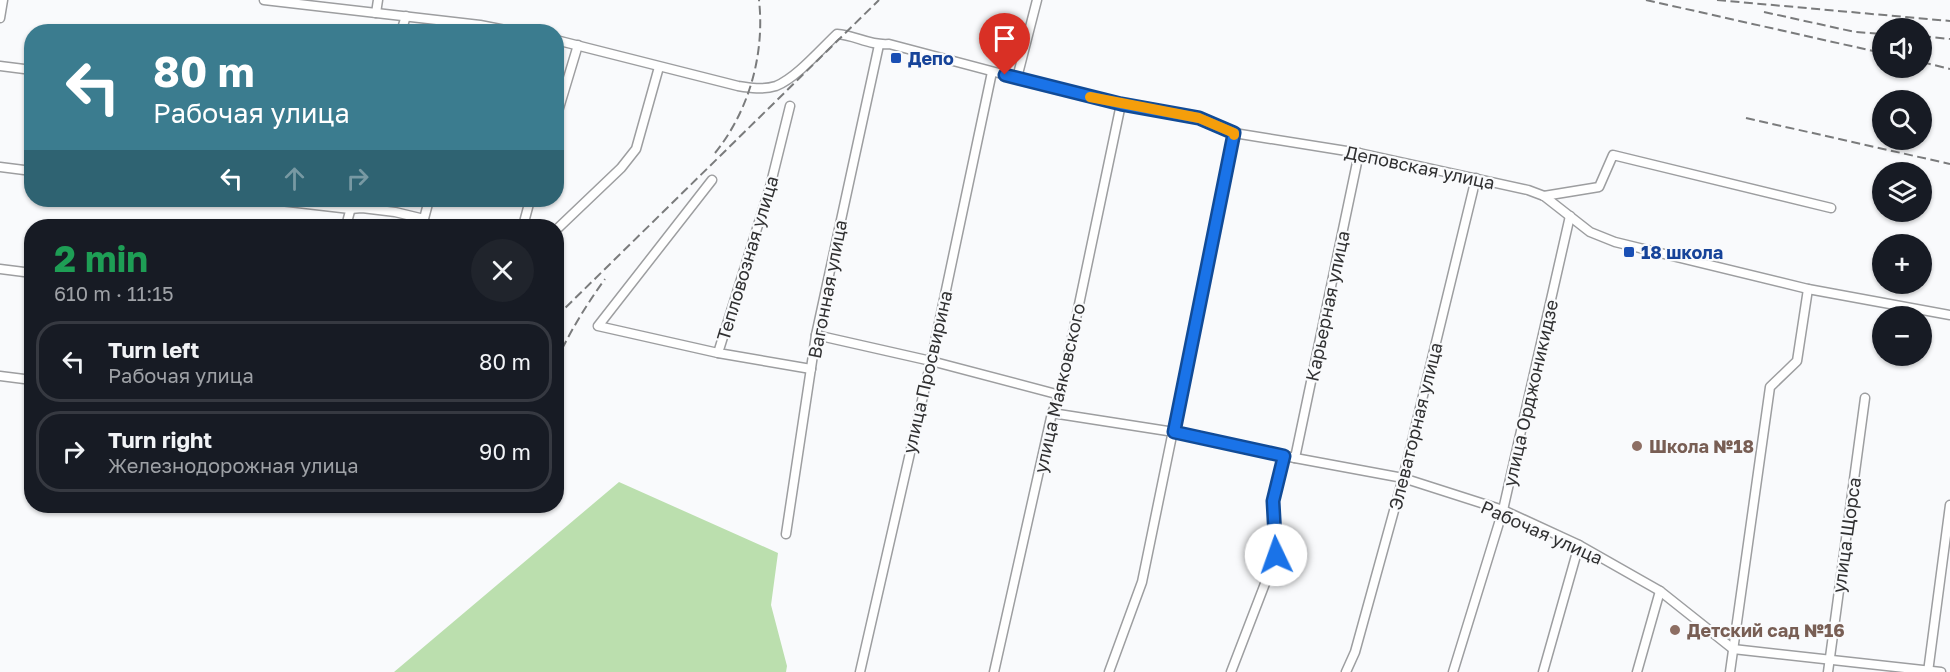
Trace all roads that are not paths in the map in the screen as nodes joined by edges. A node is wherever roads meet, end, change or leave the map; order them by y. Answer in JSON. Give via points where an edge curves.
{"nodes":[{"id":1,"x":3,"y":0,"type":"edge"},
{"id":2,"x":264,"y":0,"type":"edge"},
{"id":3,"x":378,"y":0,"type":"edge"},
{"id":4,"x":1037,"y":0,"type":"edge"},
{"id":5,"x":376,"y":13,"type":"junction"},
{"id":6,"x":406,"y":16,"type":"junction"},
{"id":7,"x":0,"y":18,"type":"edge"},
{"id":8,"x":404,"y":24,"type":"edge"},
{"id":9,"x":455,"y":24,"type":"edge"},
{"id":10,"x":564,"y":42,"type":"edge"},
{"id":11,"x":578,"y":45,"type":"junction"},
{"id":12,"x":879,"y":45,"type":"junction"},
{"id":13,"x":0,"y":66,"type":"edge"},
{"id":14,"x":659,"y":66,"type":"junction"},
{"id":15,"x":24,"y":69,"type":"edge"},
{"id":16,"x":993,"y":72,"type":"junction"},
{"id":17,"x":1017,"y":78,"type":"junction"},
{"id":18,"x":564,"y":91,"type":"edge"},
{"id":19,"x":1121,"y":104,"type":"junction"},
{"id":20,"x":790,"y":106,"type":"dead end"},
{"id":21,"x":1234,"y":133,"type":"junction"},
{"id":22,"x":1359,"y":153,"type":"junction"},
{"id":23,"x":0,"y":167,"type":"edge"},
{"id":24,"x":24,"y":170,"type":"edge"},
{"id":25,"x":1476,"y":178,"type":"junction"},
{"id":26,"x":712,"y":180,"type":"dead end"},
{"id":27,"x":1544,"y":196,"type":"junction"},
{"id":28,"x":333,"y":207,"type":"edge"},
{"id":29,"x":1831,"y":208,"type":"dead end"},
{"id":30,"x":350,"y":209,"type":"junction"},
{"id":31,"x":1570,"y":216,"type":"junction"},
{"id":32,"x":347,"y":219,"type":"edge"},
{"id":33,"x":407,"y":219,"type":"edge"},
{"id":34,"x":564,"y":222,"type":"edge"},
{"id":35,"x":0,"y":269,"type":"edge"},
{"id":36,"x":24,"y":272,"type":"edge"},
{"id":37,"x":1808,"y":289,"type":"junction"},
{"id":38,"x":1950,"y":315,"type":"edge"},
{"id":39,"x":816,"y":335,"type":"junction"},
{"id":40,"x":718,"y":353,"type":"junction"},
{"id":41,"x":930,"y":361,"type":"junction"},
{"id":42,"x":811,"y":369,"type":"junction"},
{"id":43,"x":0,"y":376,"type":"edge"},
{"id":44,"x":24,"y":379,"type":"edge"},
{"id":45,"x":1060,"y":395,"type":"junction"},
{"id":46,"x":1864,"y":398,"type":"dead end"},
{"id":47,"x":1052,"y":413,"type":"junction"},
{"id":48,"x":1174,"y":432,"type":"junction"},
{"id":49,"x":1284,"y":456,"type":"junction"},
{"id":50,"x":1296,"y":458,"type":"junction"},
{"id":51,"x":1403,"y":478,"type":"junction"},
{"id":52,"x":1950,"y":505,"type":"edge"},
{"id":53,"x":1503,"y":510,"type":"junction"},
{"id":54,"x":786,"y":534,"type":"dead end"},
{"id":55,"x":1579,"y":545,"type":"junction"},
{"id":56,"x":1660,"y":591,"type":"junction"},
{"id":57,"x":1733,"y":649,"type":"junction"},
{"id":58,"x":1829,"y":660,"type":"junction"},
{"id":59,"x":860,"y":672,"type":"edge"},
{"id":60,"x":994,"y":672,"type":"edge"},
{"id":61,"x":1109,"y":672,"type":"edge"},
{"id":62,"x":1231,"y":672,"type":"edge"},
{"id":63,"x":1346,"y":672,"type":"edge"},
{"id":64,"x":1453,"y":672,"type":"edge"},
{"id":65,"x":1543,"y":672,"type":"edge"},
{"id":66,"x":1636,"y":672,"type":"edge"},
{"id":67,"x":1730,"y":672,"type":"edge"},
{"id":68,"x":1828,"y":672,"type":"edge"},
{"id":69,"x":1928,"y":672,"type":"edge"},
{"id":70,"x":1941,"y":672,"type":"edge"}],
"edges":[{"from":1,"to":7,"type":"street"},
{"from":2,"to":5,"type":"street"},
{"from":3,"to":5,"type":"street"},
{"from":4,"to":17,"type":"street"},
{"from":5,"to":6,"type":"street"},
{"from":6,"to":8,"type":"street"},
{"from":6,"to":9,"type":"street"},
{"from":10,"to":11,"type":"street"},
{"from":11,"to":14,"type":"street"},
{"from":11,"to":18,"type":"street"},
{"from":12,"to":14,"type":"street","name":"Деповская улица","via":[[837,34],[788,79],[765,88],[738,86]]},
{"from":12,"to":16,"type":"street","name":"Деповская улица","via":[[889,44]]},
{"from":12,"to":39,"type":"street","name":"Вагонная улица"},
{"from":13,"to":15,"type":"street"},
{"from":14,"to":34,"type":"street","via":[[636,149]]},
{"from":16,"to":17,"type":"street","name":"Деповская улица"},
{"from":16,"to":41,"type":"street","name":"улица Просвирина"},
{"from":17,"to":19,"type":"street","name":"Деповская улица"},
{"from":19,"to":21,"type":"street","name":"Деповская улица","via":[[1199,118]]},
{"from":19,"to":45,"type":"street","name":"улица Маяковского"},
{"from":20,"to":40,"type":"street","name":"Тепловозная улица","via":[[770,187]]},
{"from":21,"to":22,"type":"street","name":"Деповская улица"},
{"from":21,"to":48,"type":"street"},
{"from":22,"to":25,"type":"street","name":"Деповская улица"},
{"from":22,"to":50,"type":"street","name":"Карьерная улица"},
{"from":23,"to":24,"type":"street"},
{"from":25,"to":27,"type":"street","name":"Деповская улица"},
{"from":25,"to":51,"type":"street","name":"Элеваторная улица"},
{"from":26,"to":40,"type":"street","via":[[598,326]]},
{"from":27,"to":29,"type":"street","via":[[1599,187],[1613,155]]},
{"from":27,"to":31,"type":"street","name":"Деповская улица"},
{"from":28,"to":30,"type":"street"},
{"from":30,"to":32,"type":"street"},
{"from":30,"to":33,"type":"street","via":[[362,208]]},
{"from":31,"to":37,"type":"street","name":"Деповская улица","via":[[1590,232],[1615,242]]},
{"from":31,"to":53,"type":"street","name":"улица Орджоникидзе"},
{"from":35,"to":36,"type":"street"},
{"from":37,"to":38,"type":"street","name":"Деповская улица"},
{"from":37,"to":57,"type":"street","via":[[1797,360],[1770,387]]},
{"from":39,"to":41,"type":"street"},
{"from":39,"to":42,"type":"street","name":"Вагонная улица"},
{"from":40,"to":42,"type":"street","name":"Тепловозная улица"},
{"from":41,"to":45,"type":"street"},
{"from":41,"to":59,"type":"street","name":"улица Просвирина"},
{"from":42,"to":54,"type":"street","name":"Вагонная улица"},
{"from":43,"to":44,"type":"street"},
{"from":45,"to":47,"type":"street","name":"улица Маяковского"},
{"from":46,"to":58,"type":"street","name":"улица Щорса"},
{"from":47,"to":48,"type":"street","name":"Рабочая улица"},
{"from":47,"to":60,"type":"street","name":"улица Маяковского"},
{"from":48,"to":49,"type":"street","name":"Рабочая улица"},
{"from":48,"to":61,"type":"street","via":[[1142,582]]},
{"from":49,"to":50,"type":"street","name":"Рабочая улица"},
{"from":49,"to":62,"type":"street","via":[[1273,501],[1276,555]]},
{"from":50,"to":51,"type":"street","name":"Рабочая улица"},
{"from":51,"to":53,"type":"street","name":"Рабочая улица"},
{"from":51,"to":63,"type":"street","name":"Элеваторная улица"},
{"from":52,"to":69,"type":"street"},
{"from":53,"to":55,"type":"street","name":"Рабочая улица"},
{"from":53,"to":64,"type":"street","name":"улица Орджоникидзе"},
{"from":55,"to":56,"type":"street","name":"Рабочая улица"},
{"from":55,"to":65,"type":"street"},
{"from":56,"to":57,"type":"street","name":"Рабочая улица"},
{"from":56,"to":66,"type":"street"},
{"from":57,"to":58,"type":"street"},
{"from":57,"to":67,"type":"street"},
{"from":58,"to":68,"type":"street","name":"улица Щорса"},
{"from":58,"to":69,"type":"street"},
{"from":69,"to":70,"type":"street"}]}
